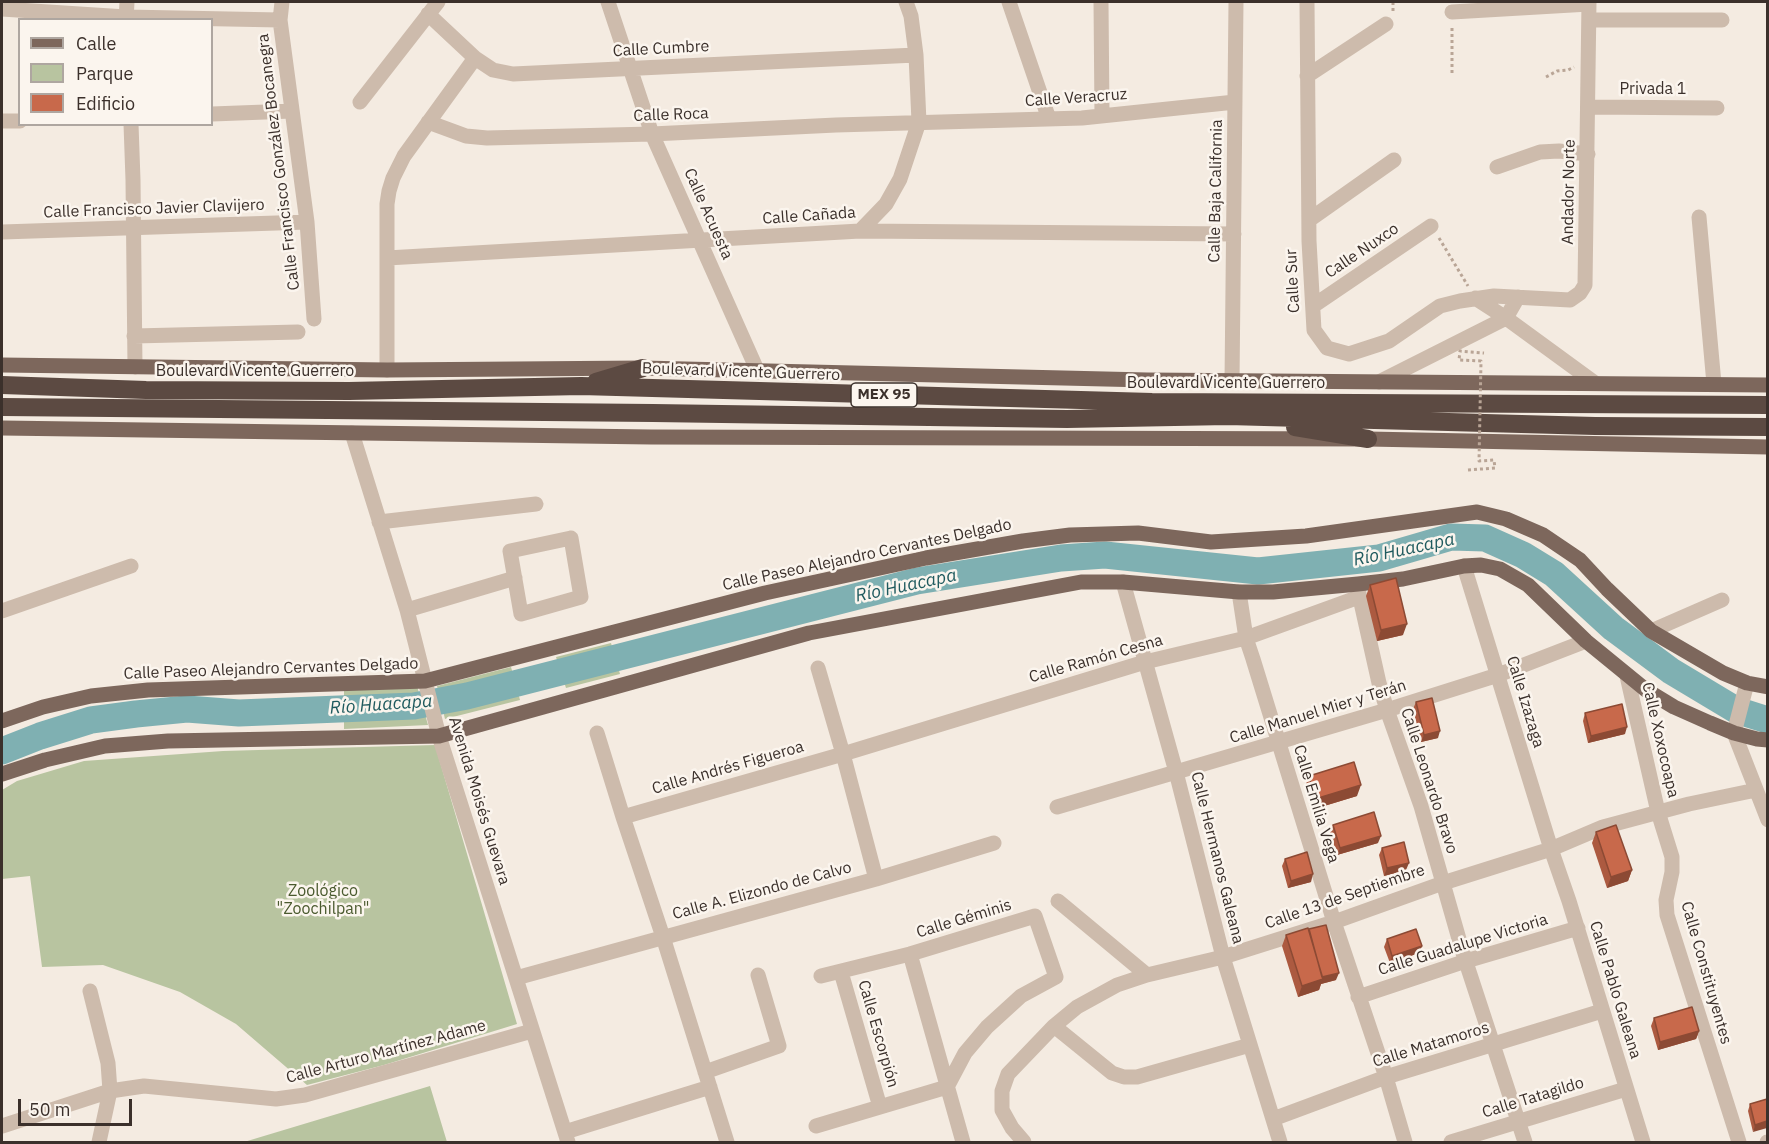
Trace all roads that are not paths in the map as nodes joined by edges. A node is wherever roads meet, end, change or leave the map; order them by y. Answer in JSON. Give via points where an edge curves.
{"nodes":[{"id":1,"x":282,"y":2,"type":"edge"},
{"id":2,"x":438,"y":2,"type":"edge"},
{"id":3,"x":608,"y":2,"type":"edge"},
{"id":4,"x":906,"y":2,"type":"edge"},
{"id":5,"x":1009,"y":2,"type":"edge"},
{"id":6,"x":1101,"y":2,"type":"edge"},
{"id":7,"x":1236,"y":2,"type":"edge"},
{"id":8,"x":1307,"y":2,"type":"edge"},
{"id":9,"x":1589,"y":3,"type":"edge"},
{"id":10,"x":1530,"y":4,"type":"edge"},
{"id":11,"x":2,"y":9,"type":"edge"},
{"id":12,"x":1452,"y":12,"type":"road end"},
{"id":13,"x":126,"y":13,"type":"edge"},
{"id":14,"x":428,"y":14,"type":"junction"},
{"id":15,"x":280,"y":20,"type":"junction"},
{"id":16,"x":1589,"y":20,"type":"junction"},
{"id":17,"x":1722,"y":20,"type":"dead end"},
{"id":18,"x":1386,"y":24,"type":"dead end"},
{"id":19,"x":916,"y":55,"type":"junction"},
{"id":20,"x":475,"y":58,"type":"junction"},
{"id":21,"x":630,"y":69,"type":"junction"},
{"id":22,"x":1307,"y":76,"type":"junction"},
{"id":23,"x":360,"y":102,"type":"dead end"},
{"id":24,"x":1235,"y":102,"type":"junction"},
{"id":25,"x":1588,"y":107,"type":"junction"},
{"id":26,"x":1717,"y":108,"type":"dead end"},
{"id":27,"x":292,"y":111,"type":"junction"},
{"id":28,"x":213,"y":114,"type":"edge"},
{"id":29,"x":1102,"y":116,"type":"junction"},
{"id":30,"x":1049,"y":119,"type":"junction"},
{"id":31,"x":2,"y":121,"type":"edge"},
{"id":32,"x":18,"y":121,"type":"edge"},
{"id":33,"x":428,"y":122,"type":"junction"},
{"id":34,"x":919,"y":122,"type":"junction"},
{"id":35,"x":130,"y":126,"type":"edge"},
{"id":36,"x":652,"y":134,"type":"junction"},
{"id":37,"x":1588,"y":154,"type":"junction"},
{"id":38,"x":1394,"y":160,"type":"dead end"},
{"id":39,"x":1497,"y":167,"type":"dead end"},
{"id":40,"x":1699,"y":217,"type":"dead end"},
{"id":41,"x":1309,"y":220,"type":"junction"},
{"id":42,"x":307,"y":222,"type":"junction"},
{"id":43,"x":1431,"y":226,"type":"road end"},
{"id":44,"x":133,"y":227,"type":"junction"},
{"id":45,"x":860,"y":231,"type":"junction"},
{"id":46,"x":2,"y":232,"type":"edge"},
{"id":47,"x":1233,"y":234,"type":"junction"},
{"id":48,"x":700,"y":241,"type":"junction"},
{"id":49,"x":387,"y":258,"type":"junction"},
{"id":50,"x":1518,"y":297,"type":"junction"},
{"id":51,"x":1475,"y":298,"type":"junction"},
{"id":52,"x":1313,"y":306,"type":"junction"},
{"id":53,"x":1506,"y":318,"type":"junction"},
{"id":54,"x":314,"y":319,"type":"dead end"},
{"id":55,"x":298,"y":332,"type":"dead end"},
{"id":56,"x":134,"y":336,"type":"junction"},
{"id":57,"x":2,"y":365,"type":"edge"},
{"id":58,"x":135,"y":367,"type":"junction"},
{"id":59,"x":643,"y":368,"type":"junction"},
{"id":60,"x":387,"y":370,"type":"junction"},
{"id":61,"x":758,"y":372,"type":"junction"},
{"id":62,"x":1232,"y":381,"type":"junction"},
{"id":63,"x":1379,"y":382,"type":"junction"},
{"id":64,"x":1595,"y":383,"type":"junction"},
{"id":65,"x":1714,"y":384,"type":"junction"},
{"id":66,"x":1767,"y":385,"type":"edge"},
{"id":67,"x":2,"y":386,"type":"edge"},
{"id":68,"x":581,"y":386,"type":"junction"},
{"id":69,"x":1767,"y":405,"type":"edge"},
{"id":70,"x":2,"y":407,"type":"edge"},
{"id":71,"x":1228,"y":416,"type":"junction"},
{"id":72,"x":1767,"y":427,"type":"edge"},
{"id":73,"x":2,"y":428,"type":"edge"},
{"id":74,"x":352,"y":434,"type":"junction"},
{"id":75,"x":1368,"y":439,"type":"junction"},
{"id":76,"x":1763,"y":448,"type":"edge"},
{"id":77,"x":536,"y":504,"type":"dead end"},
{"id":78,"x":380,"y":522,"type":"junction"},
{"id":79,"x":131,"y":566,"type":"dead end"},
{"id":80,"x":1464,"y":566,"type":"junction"},
{"id":81,"x":515,"y":579,"type":"junction"},
{"id":82,"x":1123,"y":582,"type":"junction"},
{"id":83,"x":1359,"y":591,"type":"junction"},
{"id":84,"x":1239,"y":592,"type":"junction"},
{"id":85,"x":1722,"y":600,"type":"dead end"},
{"id":86,"x":407,"y":610,"type":"junction"},
{"id":87,"x":2,"y":611,"type":"edge"},
{"id":88,"x":1651,"y":631,"type":"junction"},
{"id":89,"x":1246,"y":638,"type":"junction"},
{"id":90,"x":1586,"y":642,"type":"junction"},
{"id":91,"x":1145,"y":662,"type":"junction"},
{"id":92,"x":818,"y":668,"type":"dead end"},
{"id":93,"x":1498,"y":675,"type":"junction"},
{"id":94,"x":1627,"y":676,"type":"junction"},
{"id":95,"x":425,"y":682,"type":"junction"},
{"id":96,"x":1747,"y":683,"type":"junction"},
{"id":97,"x":1767,"y":687,"type":"edge"},
{"id":98,"x":1387,"y":710,"type":"junction"},
{"id":99,"x":2,"y":722,"type":"edge"},
{"id":100,"x":1735,"y":729,"type":"junction"},
{"id":101,"x":597,"y":733,"type":"dead end"},
{"id":102,"x":439,"y":735,"type":"junction"},
{"id":103,"x":1767,"y":740,"type":"edge"},
{"id":104,"x":1279,"y":744,"type":"junction"},
{"id":105,"x":843,"y":754,"type":"junction"},
{"id":106,"x":1176,"y":772,"type":"junction"},
{"id":107,"x":2,"y":774,"type":"edge"},
{"id":108,"x":1756,"y":790,"type":"junction"},
{"id":109,"x":1057,"y":807,"type":"dead end"},
{"id":110,"x":1658,"y":812,"type":"junction"},
{"id":111,"x":623,"y":817,"type":"junction"},
{"id":112,"x":1767,"y":820,"type":"edge"},
{"id":113,"x":994,"y":843,"type":"dead end"},
{"id":114,"x":1551,"y":849,"type":"junction"},
{"id":115,"x":876,"y":879,"type":"junction"},
{"id":116,"x":1443,"y":883,"type":"junction"},
{"id":117,"x":1058,"y":901,"type":"dead end"},
{"id":118,"x":1334,"y":922,"type":"junction"},
{"id":119,"x":1578,"y":928,"type":"junction"},
{"id":120,"x":663,"y":937,"type":"junction"},
{"id":121,"x":910,"y":954,"type":"junction"},
{"id":122,"x":1223,"y":957,"type":"junction"},
{"id":123,"x":1466,"y":962,"type":"junction"},
{"id":124,"x":841,"y":972,"type":"junction"},
{"id":125,"x":758,"y":975,"type":"dead end"},
{"id":126,"x":1147,"y":975,"type":"junction"},
{"id":127,"x":820,"y":976,"type":"dead end"},
{"id":128,"x":516,"y":978,"type":"junction"},
{"id":129,"x":90,"y":991,"type":"dead end"},
{"id":130,"x":1358,"y":996,"type":"junction"},
{"id":131,"x":1602,"y":1011,"type":"junction"},
{"id":132,"x":1054,"y":1026,"type":"junction"},
{"id":133,"x":532,"y":1031,"type":"junction"},
{"id":134,"x":1493,"y":1044,"type":"junction"},
{"id":135,"x":1250,"y":1045,"type":"junction"},
{"id":136,"x":1386,"y":1077,"type":"junction"},
{"id":137,"x":708,"y":1080,"type":"junction"},
{"id":138,"x":947,"y":1087,"type":"junction"},
{"id":139,"x":1626,"y":1089,"type":"junction"},
{"id":140,"x":110,"y":1091,"type":"junction"},
{"id":141,"x":880,"y":1107,"type":"junction"},
{"id":142,"x":1273,"y":1119,"type":"junction"},
{"id":143,"x":1519,"y":1121,"type":"junction"},
{"id":144,"x":2,"y":1126,"type":"edge"},
{"id":145,"x":816,"y":1126,"type":"dead end"},
{"id":146,"x":566,"y":1137,"type":"edge"},
{"id":147,"x":99,"y":1143,"type":"edge"},
{"id":148,"x":727,"y":1143,"type":"edge"},
{"id":149,"x":963,"y":1143,"type":"edge"},
{"id":150,"x":1024,"y":1143,"type":"edge"},
{"id":151,"x":1280,"y":1143,"type":"edge"},
{"id":152,"x":1405,"y":1143,"type":"edge"},
{"id":153,"x":1451,"y":1143,"type":"edge"},
{"id":154,"x":1525,"y":1143,"type":"edge"},
{"id":155,"x":1642,"y":1143,"type":"edge"},
{"id":156,"x":1739,"y":1143,"type":"edge"}],
"edges":[{"from":1,"to":15,"type":"street","name":"Calle Francisco González Bocanegra"},
{"from":2,"to":14,"type":"street"},
{"from":3,"to":21,"type":"street","name":"Calle Acuesta"},
{"from":4,"to":19,"type":"street"},
{"from":5,"to":30,"type":"street"},
{"from":6,"to":29,"type":"street"},
{"from":7,"to":24,"type":"street","name":"Calle Baja California"},
{"from":8,"to":22,"type":"street","name":"Calle Sur"},
{"from":9,"to":10,"type":"street"},
{"from":9,"to":16,"type":"street","name":"Andador Norte"},
{"from":10,"to":12,"type":"street"},
{"from":11,"to":13,"type":"street"},
{"from":13,"to":15,"type":"street"},
{"from":14,"to":20,"type":"street","name":"Calle Cumbre"},
{"from":14,"to":23,"type":"street"},
{"from":15,"to":27,"type":"street","name":"Calle Francisco González Bocanegra"},
{"from":16,"to":17,"type":"street"},
{"from":16,"to":25,"type":"street","name":"Andador Norte"},
{"from":18,"to":22,"type":"street"},
{"from":19,"to":21,"type":"street","name":"Calle Cumbre"},
{"from":19,"to":34,"type":"street"},
{"from":20,"to":21,"type":"street","name":"Calle Cumbre","via":[[493,70],[513,74]]},
{"from":20,"to":33,"type":"street"},
{"from":21,"to":36,"type":"street","name":"Calle Acuesta"},
{"from":22,"to":41,"type":"street","name":"Calle Sur"},
{"from":24,"to":29,"type":"street","name":"Calle Veracruz"},
{"from":24,"to":47,"type":"street","name":"Calle Baja California"},
{"from":25,"to":26,"type":"street","name":"Privada 1"},
{"from":25,"to":37,"type":"street","name":"Andador Norte"},
{"from":27,"to":28,"type":"street"},
{"from":27,"to":42,"type":"street","name":"Calle Francisco González Bocanegra"},
{"from":29,"to":30,"type":"street","name":"Calle Veracruz"},
{"from":30,"to":34,"type":"street","name":"Calle Veracruz"},
{"from":31,"to":32,"type":"street"},
{"from":33,"to":36,"type":"street","name":"Calle Roca","via":[[466,136],[487,138]]},
{"from":33,"to":49,"type":"street","via":[[404,156],[389,191]]},
{"from":34,"to":36,"type":"street","name":"Calle Roca"},
{"from":34,"to":45,"type":"street","via":[[900,179],[886,204]]},
{"from":35,"to":44,"type":"street"},
{"from":36,"to":48,"type":"street","name":"Calle Acuesta"},
{"from":37,"to":39,"type":"street","via":[[1540,152]]},
{"from":37,"to":50,"type":"street","name":"Andador Norte","via":[[1585,285],[1570,300]]},
{"from":38,"to":41,"type":"street"},
{"from":40,"to":65,"type":"street"},
{"from":41,"to":52,"type":"street","name":"Calle Sur"},
{"from":42,"to":44,"type":"street","name":"Calle Francisco Javier Clavijero"},
{"from":42,"to":54,"type":"street","name":"Calle Francisco González Bocanegra"},
{"from":43,"to":52,"type":"street","name":"Calle Nuxco"},
{"from":44,"to":46,"type":"street","name":"Calle Francisco Javier Clavijero"},
{"from":44,"to":56,"type":"street"},
{"from":45,"to":47,"type":"street","name":"Calle Cañada"},
{"from":45,"to":48,"type":"street","name":"Calle Cañada"},
{"from":47,"to":62,"type":"street","name":"Calle Baja California"},
{"from":48,"to":49,"type":"street","name":"Calle Cañada"},
{"from":48,"to":61,"type":"street","name":"Calle Acuesta"},
{"from":49,"to":60,"type":"street"},
{"from":50,"to":51,"type":"street","name":"Calle Sur"},
{"from":50,"to":53,"type":"street"},
{"from":51,"to":52,"type":"street","name":"Calle Sur","via":[[1440,306],[1389,341],[1349,354],[1327,348],[1314,330]]},
{"from":51,"to":53,"type":"street"},
{"from":53,"to":63,"type":"street"},
{"from":53,"to":64,"type":"street"},
{"from":55,"to":56,"type":"street"},
{"from":56,"to":58,"type":"street"},
{"from":57,"to":58,"type":"main road","name":"Boulevard Vicente Guerrero"},
{"from":58,"to":60,"type":"main road","name":"Boulevard Vicente Guerrero"},
{"from":59,"to":60,"type":"main road","name":"Boulevard Vicente Guerrero"},
{"from":59,"to":61,"type":"main road","name":"Boulevard Vicente Guerrero"},
{"from":59,"to":68,"type":"highway"},
{"from":61,"to":62,"type":"main road","name":"Boulevard Vicente Guerrero"},
{"from":62,"to":63,"type":"main road","name":"Boulevard Vicente Guerrero"},
{"from":63,"to":64,"type":"main road","name":"Boulevard Vicente Guerrero"},
{"from":64,"to":65,"type":"main road","name":"Boulevard Vicente Guerrero"},
{"from":65,"to":66,"type":"main road","name":"Boulevard Vicente Guerrero"},
{"from":67,"to":68,"type":"highway","name":"Boulevard Vicente Guerrero","number":"MEX 95","via":[[349,391]]},
{"from":68,"to":69,"type":"highway","name":"Boulevard Vicente Guerrero","number":"MEX 95","via":[[1140,402]]},
{"from":70,"to":71,"type":"highway","name":"Boulevard Vicente Guerrero","number":"MEX 95","via":[[1067,419]]},
{"from":71,"to":72,"type":"highway","name":"Boulevard Vicente Guerrero","number":"MEX 95"},
{"from":71,"to":75,"type":"highway"},
{"from":73,"to":74,"type":"main road"},
{"from":74,"to":75,"type":"main road"},
{"from":74,"to":78,"type":"street","name":"Avenida Moisés Guevara"},
{"from":75,"to":76,"type":"main road"},
{"from":77,"to":78,"type":"street"},
{"from":78,"to":86,"type":"street","name":"Avenida Moisés Guevara"},
{"from":79,"to":87,"type":"street"},
{"from":80,"to":83,"type":"main road"},
{"from":80,"to":90,"type":"main road","via":[[1500,569],[1528,585]]},
{"from":80,"to":93,"type":"street","name":"Calle Izazaga"},
{"from":81,"to":81,"type":"street","via":[[521,614],[581,597],[571,538],[510,551]]},
{"from":81,"to":86,"type":"street"},
{"from":82,"to":84,"type":"main road"},
{"from":82,"to":91,"type":"street","name":"Calle Hermanos Galeana"},
{"from":82,"to":102,"type":"main road","via":[[1081,582],[809,633]]},
{"from":83,"to":84,"type":"main road"},
{"from":83,"to":89,"type":"street","name":"Calle Ramón Cesna"},
{"from":83,"to":98,"type":"street","name":"Calle Leonardo Bravo"},
{"from":84,"to":89,"type":"street","name":"Calle Emilia Vega"},
{"from":85,"to":88,"type":"street"},
{"from":86,"to":95,"type":"street","name":"Avenida Moisés Guevara"},
{"from":88,"to":95,"type":"main road","name":"Calle Paseo Alejandro Cervantes Delgado","via":[[1580,560],[1543,536],[1506,519],[1477,512],[1374,528],[1234,541],[1138,533],[1013,542],[765,593]]},
{"from":88,"to":96,"type":"main road","name":"Calle Paseo Alejandro Cervantes Delgado"},
{"from":89,"to":91,"type":"street","name":"Calle Ramón Cesna"},
{"from":89,"to":104,"type":"street","name":"Calle Emilia Vega"},
{"from":90,"to":93,"type":"street","name":"Calle Manuel Mier y Terán"},
{"from":90,"to":94,"type":"main road"},
{"from":91,"to":105,"type":"street","name":"Calle Ramón Cesna"},
{"from":91,"to":106,"type":"street","name":"Calle Hermanos Galeana"},
{"from":92,"to":105,"type":"street","name":"Calle A. Elizondo de Calvo"},
{"from":93,"to":98,"type":"street","name":"Calle Manuel Mier y Terán"},
{"from":93,"to":114,"type":"street","name":"Calle Izazaga"},
{"from":94,"to":100,"type":"main road","via":[[1674,707]]},
{"from":94,"to":110,"type":"street","name":"Calle Xoxocoapa"},
{"from":95,"to":99,"type":"main road","name":"Calle Paseo Alejandro Cervantes Delgado","via":[[148,690],[91,696]]},
{"from":95,"to":102,"type":"street","name":"Avenida Moisés Guevara"},
{"from":96,"to":97,"type":"main road","name":"Calle Paseo Alejandro Cervantes Delgado"},
{"from":96,"to":100,"type":"street"},
{"from":98,"to":104,"type":"street","name":"Calle Manuel Mier y Terán"},
{"from":98,"to":116,"type":"street","name":"Calle Leonardo Bravo"},
{"from":100,"to":103,"type":"main road"},
{"from":100,"to":108,"type":"street"},
{"from":101,"to":111,"type":"street"},
{"from":102,"to":107,"type":"main road","via":[[126,744],[45,760]]},
{"from":102,"to":128,"type":"street","name":"Avenida Moisés Guevara"},
{"from":104,"to":106,"type":"street","name":"Calle Manuel Mier y Terán"},
{"from":104,"to":118,"type":"street","name":"Calle Emilia Vega"},
{"from":105,"to":111,"type":"street","name":"Calle Andrés Figueroa"},
{"from":105,"to":115,"type":"street","name":"Calle A. Elizondo de Calvo"},
{"from":106,"to":109,"type":"street","name":"Calle Manuel Mier y Terán"},
{"from":106,"to":122,"type":"street","name":"Calle Hermanos Galeana"},
{"from":108,"to":110,"type":"street"},
{"from":108,"to":112,"type":"street"},
{"from":110,"to":114,"type":"street","name":"Calle 13 de Septiembre","via":[[1603,827]]},
{"from":110,"to":156,"type":"street","name":"Calle Constituyentes","via":[[1672,857],[1667,915]]},
{"from":111,"to":120,"type":"street"},
{"from":113,"to":115,"type":"street"},
{"from":114,"to":116,"type":"street","name":"Calle 13 de Septiembre"},
{"from":114,"to":119,"type":"street","name":"Calle Pablo Galeana"},
{"from":115,"to":120,"type":"street","name":"Calle A. Elizondo de Calvo"},
{"from":116,"to":118,"type":"street","name":"Calle 13 de Septiembre"},
{"from":116,"to":123,"type":"street","name":"Calle Leonardo Bravo"},
{"from":117,"to":126,"type":"street"},
{"from":118,"to":122,"type":"street","name":"Calle 13 de Septiembre"},
{"from":118,"to":130,"type":"street","name":"Calle Emilia Vega"},
{"from":119,"to":123,"type":"street","name":"Calle Guadalupe Victoria"},
{"from":119,"to":131,"type":"street","name":"Calle Pablo Galeana"},
{"from":120,"to":128,"type":"street","name":"Calle A. Elizondo de Calvo"},
{"from":120,"to":137,"type":"street"},
{"from":121,"to":124,"type":"street","name":"Calle Géminis"},
{"from":121,"to":138,"type":"street"},
{"from":121,"to":138,"type":"street","name":"Calle Géminis","via":[[1035,916],[1056,976],[1021,996],[987,1027],[965,1053]]},
{"from":122,"to":126,"type":"street","name":"Calle 13 de Septiembre"},
{"from":122,"to":135,"type":"street","name":"Calle Hermanos Galeana"},
{"from":123,"to":130,"type":"street","name":"Calle Guadalupe Victoria"},
{"from":123,"to":134,"type":"street","name":"Calle Leonardo Bravo"},
{"from":124,"to":127,"type":"street","name":"Calle Géminis"},
{"from":124,"to":141,"type":"street","name":"Calle Escorpión"},
{"from":125,"to":137,"type":"street","via":[[779,1046]]},
{"from":126,"to":132,"type":"street","name":"Calle 13 de Septiembre","via":[[1077,1006]]},
{"from":128,"to":133,"type":"street","name":"Avenida Moisés Guevara"},
{"from":129,"to":140,"type":"street","via":[[108,1063]]},
{"from":130,"to":136,"type":"street","name":"Calle Emilia Vega"},
{"from":131,"to":134,"type":"street","name":"Calle Matamoros"},
{"from":131,"to":139,"type":"street","name":"Calle Pablo Galeana"},
{"from":132,"to":135,"type":"street","via":[[1112,1073],[1124,1077],[1137,1077]]},
{"from":132,"to":150,"type":"street","name":"Calle 13 de Septiembre","via":[[1008,1074],[1002,1091],[1002,1110]]},
{"from":133,"to":140,"type":"street","name":"Calle Arturo Martínez Adame","via":[[276,1100],[144,1086]]},
{"from":133,"to":146,"type":"street","name":"Avenida Moisés Guevara"},
{"from":134,"to":136,"type":"street","name":"Calle Matamoros"},
{"from":134,"to":143,"type":"street","name":"Calle Leonardo Bravo"},
{"from":135,"to":142,"type":"street","name":"Calle Hermanos Galeana"},
{"from":136,"to":142,"type":"street","name":"Calle Matamoros"},
{"from":136,"to":152,"type":"street","name":"Calle Emilia Vega"},
{"from":137,"to":146,"type":"street"},
{"from":137,"to":148,"type":"street"},
{"from":138,"to":141,"type":"street"},
{"from":138,"to":149,"type":"street"},
{"from":139,"to":143,"type":"street","name":"Calle Tatagildo"},
{"from":139,"to":155,"type":"street","name":"Calle Pablo Galeana"},
{"from":140,"to":144,"type":"street","name":"Calle Arturo Martínez Adame"},
{"from":140,"to":147,"type":"street"},
{"from":141,"to":145,"type":"street"},
{"from":142,"to":151,"type":"street","name":"Calle Hermanos Galeana"},
{"from":143,"to":153,"type":"street","name":"Calle Tatagildo"},
{"from":143,"to":154,"type":"street","name":"Calle Leonardo Bravo"}]}
